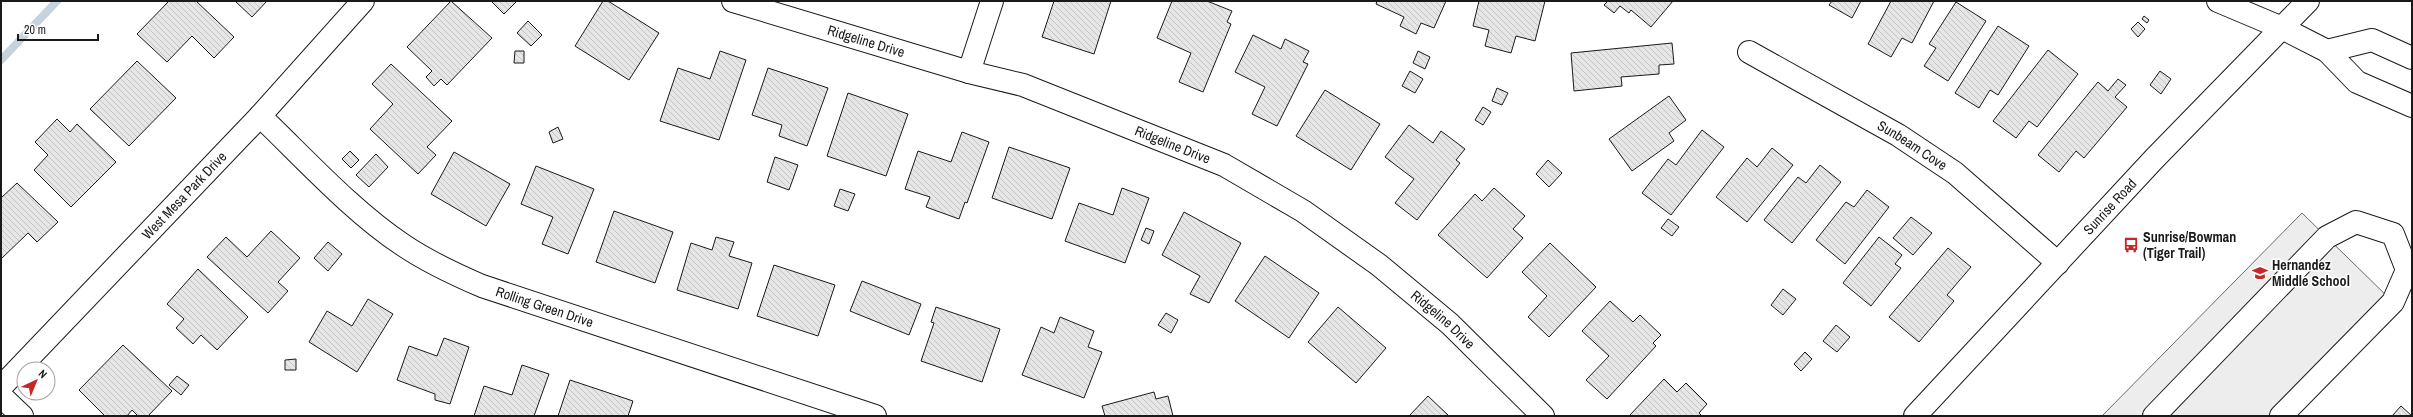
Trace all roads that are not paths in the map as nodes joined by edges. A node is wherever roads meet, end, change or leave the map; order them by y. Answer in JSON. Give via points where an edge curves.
{"nodes":[{"id":1,"x":363,"y":1,"type":"edge"},
{"id":2,"x":733,"y":1,"type":"edge"},
{"id":3,"x":992,"y":1,"type":"edge"},
{"id":4,"x":2218,"y":1,"type":"edge"},
{"id":5,"x":2308,"y":1,"type":"edge"},
{"id":6,"x":2282,"y":28,"type":"junction"},
{"id":7,"x":2327,"y":51,"type":"junction"},
{"id":8,"x":1749,"y":52,"type":"dead end"},
{"id":9,"x":2412,"y":58,"type":"edge"},
{"id":10,"x":969,"y":72,"type":"junction"},
{"id":11,"x":2412,"y":106,"type":"edge"},
{"id":12,"x":260,"y":116,"type":"junction"},
{"id":13,"x":2058,"y":263,"type":"junction"},
{"id":14,"x":1,"y":387,"type":"edge"},
{"id":15,"x":1,"y":396,"type":"edge"},
{"id":16,"x":22,"y":416,"type":"edge"},
{"id":17,"x":875,"y":416,"type":"edge"},
{"id":18,"x":1543,"y":416,"type":"edge"},
{"id":19,"x":1915,"y":416,"type":"edge"},
{"id":20,"x":2154,"y":416,"type":"edge"},
{"id":21,"x":2282,"y":416,"type":"edge"}],
"edges":[{"from":1,"to":12,"type":"street","name":"West Mesa Park Drive"},
{"from":2,"to":10,"type":"street","name":"Ridgeline Drive"},
{"from":3,"to":10,"type":"street"},
{"from":4,"to":6,"type":"street"},
{"from":5,"to":6,"type":"street","name":"Sunrise Road"},
{"from":6,"to":7,"type":"street"},
{"from":6,"to":13,"type":"street","name":"Sunrise Road"},
{"from":7,"to":9,"type":"street","via":[[2372,40]]},
{"from":7,"to":11,"type":"street","via":[[2357,82]]},
{"from":8,"to":13,"type":"street","name":"Sunbeam Cove","via":[[1898,135],[1955,173]]},
{"from":10,"to":18,"type":"street","name":"Ridgeline Drive","via":[[1023,85],[1224,165],[1303,211],[1379,265],[1450,324]]},
{"from":12,"to":14,"type":"street","name":"West Mesa Park Drive"},
{"from":12,"to":17,"type":"street","name":"Rolling Green Drive","via":[[367,218],[402,245],[440,268],[489,288]]},
{"from":13,"to":19,"type":"street","name":"Sunrise Road"},
{"from":15,"to":16,"type":"street"},
{"from":20,"to":21,"type":"street","via":[[2327,237],[2356,222],[2393,234],[2407,270],[2393,302]]}]}
